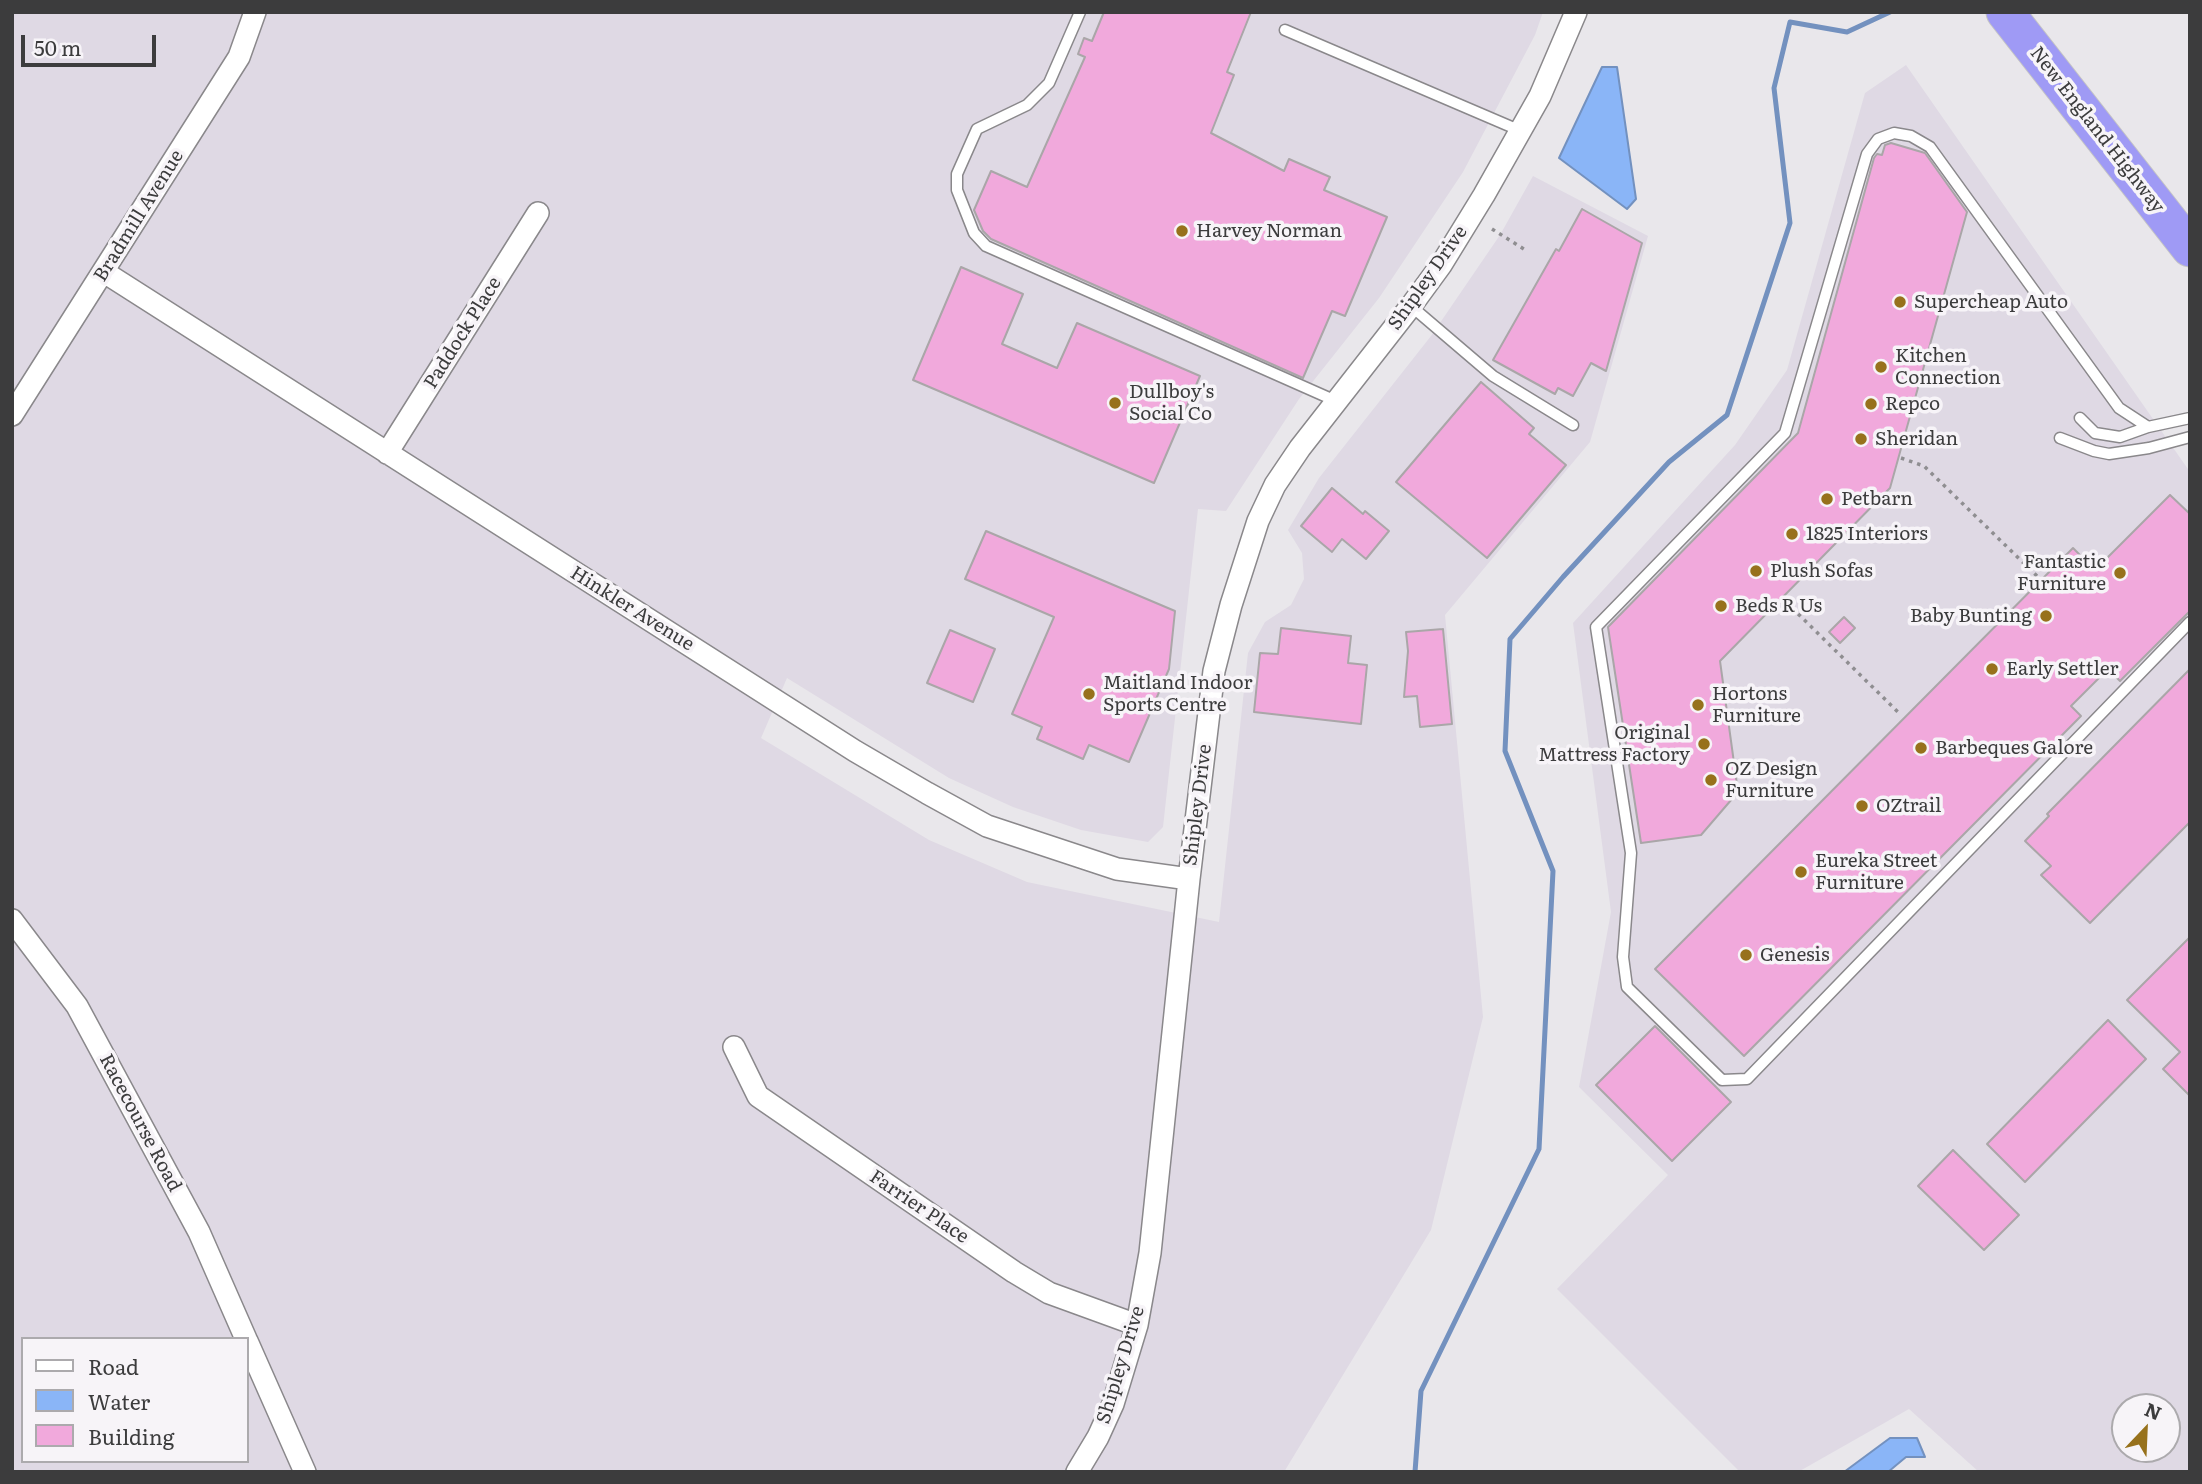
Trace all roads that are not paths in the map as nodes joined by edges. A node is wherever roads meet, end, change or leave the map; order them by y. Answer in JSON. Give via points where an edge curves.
{"nodes":[{"id":1,"x":255,"y":12,"type":"edge"},
{"id":2,"x":1080,"y":12,"type":"edge"},
{"id":3,"x":1576,"y":12,"type":"edge"},
{"id":4,"x":2005,"y":12,"type":"edge"},
{"id":5,"x":2034,"y":12,"type":"edge"},
{"id":6,"x":1285,"y":30,"type":"dead end"},
{"id":7,"x":1521,"y":131,"type":"junction"},
{"id":8,"x":2190,"y":212,"type":"edge"},
{"id":9,"x":538,"y":213,"type":"dead end"},
{"id":10,"x":2190,"y":248,"type":"edge"},
{"id":11,"x":104,"y":272,"type":"junction"},
{"id":12,"x":1411,"y":306,"type":"junction"},
{"id":13,"x":1336,"y":401,"type":"junction"},
{"id":14,"x":12,"y":415,"type":"edge"},
{"id":15,"x":2080,"y":418,"type":"dead end"},
{"id":16,"x":2190,"y":418,"type":"edge"},
{"id":17,"x":1573,"y":425,"type":"dead end"},
{"id":18,"x":2148,"y":427,"type":"junction"},
{"id":19,"x":2190,"y":437,"type":"edge"},
{"id":20,"x":2060,"y":438,"type":"dead end"},
{"id":21,"x":387,"y":453,"type":"junction"},
{"id":22,"x":2190,"y":622,"type":"edge"},
{"id":23,"x":1189,"y":879,"type":"junction"},
{"id":24,"x":12,"y":920,"type":"edge"},
{"id":25,"x":734,"y":1047,"type":"dead end"},
{"id":26,"x":1138,"y":1325,"type":"junction"},
{"id":27,"x":245,"y":1337,"type":"edge"},
{"id":28,"x":248,"y":1344,"type":"edge"},
{"id":29,"x":305,"y":1472,"type":"edge"},
{"id":30,"x":1077,"y":1472,"type":"edge"}],
"edges":[{"from":1,"to":11,"type":"street","name":"Bradmill Avenue","via":[[239,57]]},
{"from":2,"to":13,"type":"lane","via":[[1049,83],[1027,105],[977,129],[957,174],[957,190],[974,233],[986,246]]},
{"from":3,"to":7,"type":"street","name":"Shipley Drive"},
{"from":4,"to":10,"type":"highway","name":"New England Highway"},
{"from":5,"to":8,"type":"highway","name":"New England Highway"},
{"from":6,"to":7,"type":"lane"},
{"from":7,"to":12,"type":"street","name":"Shipley Drive","via":[[1441,265]]},
{"from":9,"to":21,"type":"street","name":"Paddock Place"},
{"from":11,"to":14,"type":"street","name":"Bradmill Avenue"},
{"from":11,"to":21,"type":"street","name":"Hinkler Avenue"},
{"from":12,"to":13,"type":"street","name":"Shipley Drive"},
{"from":12,"to":17,"type":"lane","via":[[1493,376]]},
{"from":13,"to":23,"type":"street","name":"Shipley Drive","via":[[1275,485],[1258,521],[1231,605],[1214,671]]},
{"from":15,"to":18,"type":"lane","via":[[2095,433],[2108,437],[2129,436]]},
{"from":16,"to":18,"type":"lane"},
{"from":18,"to":22,"type":"lane","via":[[2119,408],[1930,147],[1894,133],[1878,139],[1867,154],[1785,433],[1596,627],[1631,853],[1623,957],[1627,987],[1722,1080],[1747,1079]]},
{"from":19,"to":20,"type":"lane","via":[[2109,454]]},
{"from":21,"to":23,"type":"street","name":"Hinkler Avenue","via":[[855,751],[987,825],[1117,869]]},
{"from":23,"to":26,"type":"street","name":"Shipley Drive","via":[[1150,1254]]},
{"from":24,"to":27,"type":"street","name":"Racecourse Road","via":[[77,1006],[199,1232]]},
{"from":25,"to":26,"type":"street","name":"Farrier Place","via":[[758,1096],[824,1142],[1048,1293]]},
{"from":26,"to":30,"type":"street","name":"Shipley Drive","via":[[1113,1404]]},
{"from":28,"to":29,"type":"street","name":"Racecourse Road"}]}
